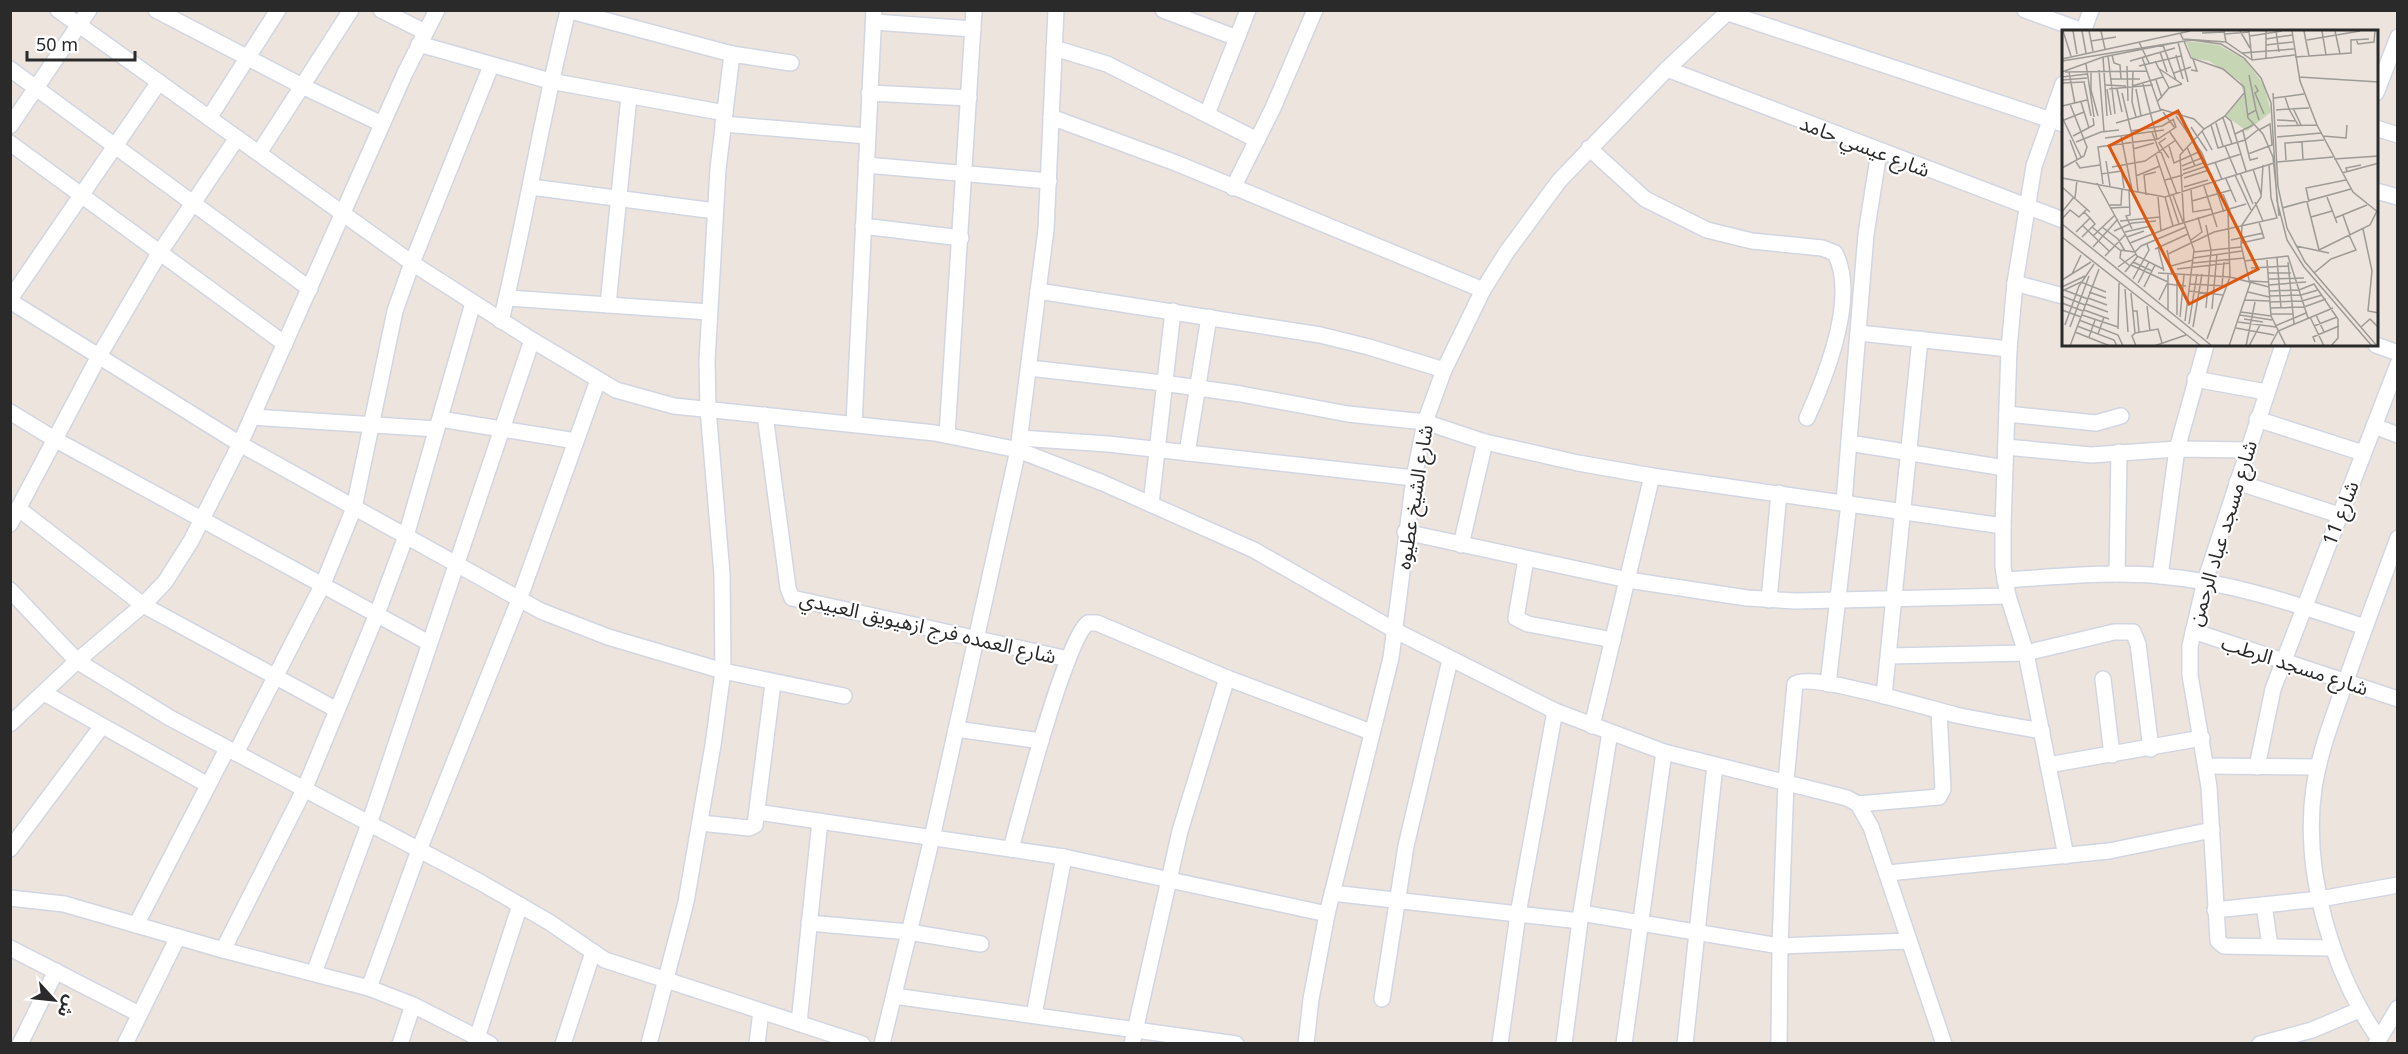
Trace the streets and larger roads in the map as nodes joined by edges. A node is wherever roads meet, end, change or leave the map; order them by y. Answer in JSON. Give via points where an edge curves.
{"nodes":[{"id":1,"x":58,"y":10,"type":"edge"},
{"id":2,"x":89,"y":10,"type":"edge"},
{"id":3,"x":156,"y":10,"type":"edge"},
{"id":4,"x":278,"y":10,"type":"edge"},
{"id":5,"x":351,"y":10,"type":"edge"},
{"id":6,"x":381,"y":10,"type":"edge"},
{"id":7,"x":437,"y":10,"type":"edge"},
{"id":8,"x":974,"y":10,"type":"edge"},
{"id":9,"x":1056,"y":10,"type":"edge"},
{"id":10,"x":1163,"y":10,"type":"edge"},
{"id":11,"x":1248,"y":10,"type":"edge"},
{"id":12,"x":1315,"y":10,"type":"edge"},
{"id":13,"x":2025,"y":10,"type":"edge"},
{"id":14,"x":2091,"y":10,"type":"edge"},
{"id":15,"x":567,"y":11,"type":"edge"},
{"id":16,"x":1729,"y":12,"type":"edge"},
{"id":17,"x":1184,"y":14,"type":"edge"},
{"id":18,"x":874,"y":16,"type":"edge"},
{"id":19,"x":79,"y":26,"type":"junction"},
{"id":20,"x":973,"y":29,"type":"junction"},
{"id":21,"x":2080,"y":30,"type":"edge"},
{"id":22,"x":2083,"y":30,"type":"edge"},
{"id":23,"x":2397,"y":37,"type":"edge"},
{"id":24,"x":422,"y":38,"type":"junction"},
{"id":25,"x":1237,"y":38,"type":"junction"},
{"id":26,"x":1054,"y":48,"type":"junction"},
{"id":27,"x":732,"y":54,"type":"junction"},
{"id":28,"x":247,"y":58,"type":"junction"},
{"id":29,"x":791,"y":63,"type":"dead end"},
{"id":30,"x":491,"y":66,"type":"junction"},
{"id":31,"x":10,"y":69,"type":"edge"},
{"id":32,"x":1667,"y":69,"type":"junction"},
{"id":33,"x":550,"y":81,"type":"junction"},
{"id":34,"x":159,"y":82,"type":"junction"},
{"id":35,"x":302,"y":86,"type":"junction"},
{"id":36,"x":2378,"y":88,"type":"edge"},
{"id":37,"x":37,"y":89,"type":"junction"},
{"id":38,"x":2062,"y":89,"type":"edge"},
{"id":39,"x":868,"y":93,"type":"junction"},
{"id":40,"x":629,"y":96,"type":"junction"},
{"id":41,"x":969,"y":98,"type":"junction"},
{"id":42,"x":1207,"y":114,"type":"junction"},
{"id":43,"x":1051,"y":117,"type":"junction"},
{"id":44,"x":209,"y":118,"type":"junction"},
{"id":45,"x":724,"y":118,"type":"junction"},
{"id":46,"x":2056,"y":121,"type":"edge"},
{"id":47,"x":382,"y":124,"type":"junction"},
{"id":48,"x":10,"y":126,"type":"edge"},
{"id":49,"x":2378,"y":129,"type":"edge"},
{"id":50,"x":2397,"y":135,"type":"edge"},
{"id":51,"x":867,"y":136,"type":"junction"},
{"id":52,"x":237,"y":138,"type":"junction"},
{"id":53,"x":1257,"y":140,"type":"junction"},
{"id":54,"x":10,"y":143,"type":"edge"},
{"id":55,"x":115,"y":146,"type":"junction"},
{"id":56,"x":1589,"y":148,"type":"junction"},
{"id":57,"x":1879,"y":152,"type":"junction"},
{"id":58,"x":259,"y":153,"type":"junction"},
{"id":59,"x":866,"y":165,"type":"junction"},
{"id":60,"x":965,"y":175,"type":"junction"},
{"id":61,"x":1049,"y":181,"type":"junction"},
{"id":62,"x":531,"y":187,"type":"junction"},
{"id":63,"x":1233,"y":188,"type":"junction"},
{"id":64,"x":2378,"y":191,"type":"edge"},
{"id":65,"x":83,"y":195,"type":"junction"},
{"id":66,"x":2397,"y":197,"type":"edge"},
{"id":67,"x":619,"y":199,"type":"junction"},
{"id":68,"x":194,"y":204,"type":"junction"},
{"id":69,"x":2027,"y":206,"type":"junction"},
{"id":70,"x":715,"y":211,"type":"junction"},
{"id":71,"x":342,"y":216,"type":"junction"},
{"id":72,"x":2062,"y":220,"type":"edge"},
{"id":73,"x":863,"y":226,"type":"junction"},
{"id":74,"x":961,"y":238,"type":"junction"},
{"id":75,"x":160,"y":252,"type":"junction"},
{"id":76,"x":411,"y":263,"type":"junction"},
{"id":77,"x":2015,"y":283,"type":"junction"},
{"id":78,"x":310,"y":289,"type":"junction"},
{"id":79,"x":1038,"y":291,"type":"junction"},
{"id":80,"x":1483,"y":291,"type":"junction"},
{"id":81,"x":2062,"y":296,"type":"edge"},
{"id":82,"x":507,"y":298,"type":"junction"},
{"id":83,"x":10,"y":300,"type":"edge"},
{"id":84,"x":473,"y":303,"type":"junction"},
{"id":85,"x":608,"y":305,"type":"junction"},
{"id":86,"x":1173,"y":311,"type":"junction"},
{"id":87,"x":709,"y":312,"type":"junction"},
{"id":88,"x":1209,"y":317,"type":"junction"},
{"id":89,"x":501,"y":321,"type":"junction"},
{"id":90,"x":1859,"y":333,"type":"junction"},
{"id":91,"x":1920,"y":339,"type":"junction"},
{"id":92,"x":531,"y":340,"type":"junction"},
{"id":93,"x":285,"y":344,"type":"junction"},
{"id":94,"x":2206,"y":346,"type":"edge"},
{"id":95,"x":2283,"y":346,"type":"edge"},
{"id":96,"x":2378,"y":346,"type":"edge"},
{"id":97,"x":2009,"y":349,"type":"junction"},
{"id":98,"x":2397,"y":353,"type":"edge"},
{"id":99,"x":99,"y":356,"type":"junction"},
{"id":100,"x":2397,"y":364,"type":"edge"},
{"id":101,"x":1029,"y":368,"type":"junction"},
{"id":102,"x":1444,"y":370,"type":"junction"},
{"id":103,"x":2195,"y":379,"type":"junction"},
{"id":104,"x":598,"y":380,"type":"junction"},
{"id":105,"x":1163,"y":383,"type":"junction"},
{"id":106,"x":1198,"y":387,"type":"junction"},
{"id":107,"x":2266,"y":392,"type":"junction"},
{"id":108,"x":708,"y":409,"type":"junction"},
{"id":109,"x":10,"y":412,"type":"edge"},
{"id":110,"x":2007,"y":414,"type":"junction"},
{"id":111,"x":765,"y":415,"type":"junction"},
{"id":112,"x":2121,"y":416,"type":"dead end"},
{"id":113,"x":252,"y":417,"type":"junction"},
{"id":114,"x":1807,"y":418,"type":"dead end"},
{"id":115,"x":2257,"y":419,"type":"junction"},
{"id":116,"x":1425,"y":422,"type":"junction"},
{"id":117,"x":438,"y":424,"type":"junction"},
{"id":118,"x":854,"y":424,"type":"junction"},
{"id":119,"x":370,"y":425,"type":"junction"},
{"id":120,"x":2374,"y":426,"type":"junction"},
{"id":121,"x":501,"y":429,"type":"junction"},
{"id":122,"x":947,"y":435,"type":"junction"},
{"id":123,"x":2397,"y":435,"type":"edge"},
{"id":124,"x":56,"y":440,"type":"junction"},
{"id":125,"x":576,"y":441,"type":"junction"},
{"id":126,"x":1485,"y":442,"type":"junction"},
{"id":127,"x":1849,"y":443,"type":"junction"},
{"id":128,"x":240,"y":444,"type":"junction"},
{"id":129,"x":1019,"y":444,"type":"junction"},
{"id":130,"x":2006,"y":447,"type":"junction"},
{"id":131,"x":2176,"y":449,"type":"junction"},
{"id":132,"x":1156,"y":450,"type":"junction"},
{"id":133,"x":2247,"y":450,"type":"junction"},
{"id":134,"x":1908,"y":452,"type":"junction"},
{"id":135,"x":2119,"y":452,"type":"junction"},
{"id":136,"x":1187,"y":453,"type":"junction"},
{"id":137,"x":2363,"y":453,"type":"junction"},
{"id":138,"x":2005,"y":468,"type":"junction"},
{"id":139,"x":1652,"y":476,"type":"junction"},
{"id":140,"x":1414,"y":478,"type":"junction"},
{"id":141,"x":2237,"y":482,"type":"junction"},
{"id":142,"x":1779,"y":493,"type":"junction"},
{"id":143,"x":1847,"y":503,"type":"junction"},
{"id":144,"x":1151,"y":504,"type":"junction"},
{"id":145,"x":354,"y":508,"type":"junction"},
{"id":146,"x":19,"y":509,"type":"junction"},
{"id":147,"x":1902,"y":511,"type":"junction"},
{"id":148,"x":2339,"y":515,"type":"junction"},
{"id":149,"x":203,"y":519,"type":"junction"},
{"id":150,"x":10,"y":524,"type":"edge"},
{"id":151,"x":2003,"y":526,"type":"junction"},
{"id":152,"x":1405,"y":532,"type":"junction"},
{"id":153,"x":406,"y":536,"type":"junction"},
{"id":154,"x":2397,"y":538,"type":"edge"},
{"id":155,"x":1461,"y":545,"type":"junction"},
{"id":156,"x":1526,"y":559,"type":"junction"},
{"id":157,"x":457,"y":565,"type":"junction"},
{"id":158,"x":2117,"y":573,"type":"junction"},
{"id":159,"x":2160,"y":576,"type":"junction"},
{"id":160,"x":1628,"y":580,"type":"junction"},
{"id":161,"x":2005,"y":580,"type":"junction"},
{"id":162,"x":2205,"y":581,"type":"junction"},
{"id":163,"x":322,"y":584,"type":"junction"},
{"id":164,"x":10,"y":590,"type":"edge"},
{"id":165,"x":2008,"y":596,"type":"junction"},
{"id":166,"x":1894,"y":597,"type":"junction"},
{"id":167,"x":519,"y":600,"type":"junction"},
{"id":168,"x":1769,"y":600,"type":"junction"},
{"id":169,"x":1840,"y":600,"type":"junction"},
{"id":170,"x":143,"y":605,"type":"junction"},
{"id":171,"x":2304,"y":607,"type":"junction"},
{"id":172,"x":377,"y":614,"type":"junction"},
{"id":173,"x":2365,"y":627,"type":"junction"},
{"id":174,"x":1396,"y":631,"type":"junction"},
{"id":175,"x":2193,"y":631,"type":"junction"},
{"id":176,"x":977,"y":637,"type":"junction"},
{"id":177,"x":1613,"y":640,"type":"junction"},
{"id":178,"x":429,"y":643,"type":"junction"},
{"id":179,"x":2026,"y":653,"type":"junction"},
{"id":180,"x":1889,"y":656,"type":"junction"},
{"id":181,"x":1068,"y":659,"type":"junction"},
{"id":182,"x":1450,"y":660,"type":"junction"},
{"id":183,"x":77,"y":661,"type":"junction"},
{"id":184,"x":2284,"y":662,"type":"junction"},
{"id":185,"x":723,"y":671,"type":"junction"},
{"id":186,"x":276,"y":677,"type":"junction"},
{"id":187,"x":1227,"y":678,"type":"junction"},
{"id":188,"x":2103,"y":680,"type":"dead end"},
{"id":189,"x":2346,"y":682,"type":"junction"},
{"id":190,"x":773,"y":683,"type":"junction"},
{"id":191,"x":1828,"y":684,"type":"junction"},
{"id":192,"x":44,"y":693,"type":"junction"},
{"id":193,"x":844,"y":696,"type":"dead end"},
{"id":194,"x":1884,"y":696,"type":"junction"},
{"id":195,"x":2397,"y":699,"type":"edge"},
{"id":196,"x":337,"y":710,"type":"junction"},
{"id":197,"x":1555,"y":711,"type":"junction"},
{"id":198,"x":1940,"y":711,"type":"junction"},
{"id":199,"x":10,"y":724,"type":"edge"},
{"id":200,"x":102,"y":726,"type":"junction"},
{"id":201,"x":1592,"y":726,"type":"junction"},
{"id":202,"x":956,"y":729,"type":"junction"},
{"id":203,"x":2042,"y":731,"type":"junction"},
{"id":204,"x":1371,"y":732,"type":"junction"},
{"id":205,"x":1610,"y":732,"type":"junction"},
{"id":206,"x":2202,"y":738,"type":"junction"},
{"id":207,"x":1041,"y":741,"type":"junction"},
{"id":208,"x":2151,"y":749,"type":"junction"},
{"id":209,"x":232,"y":751,"type":"junction"},
{"id":210,"x":1664,"y":752,"type":"junction"},
{"id":211,"x":2112,"y":755,"type":"junction"},
{"id":212,"x":1715,"y":765,"type":"junction"},
{"id":213,"x":2048,"y":765,"type":"junction"},
{"id":214,"x":2206,"y":766,"type":"junction"},
{"id":215,"x":2258,"y":766,"type":"junction"},
{"id":216,"x":2318,"y":767,"type":"junction"},
{"id":217,"x":1786,"y":781,"type":"junction"},
{"id":218,"x":208,"y":785,"type":"junction"},
{"id":219,"x":304,"y":790,"type":"junction"},
{"id":220,"x":1858,"y":804,"type":"junction"},
{"id":221,"x":757,"y":812,"type":"junction"},
{"id":222,"x":820,"y":821,"type":"junction"},
{"id":223,"x":700,"y":823,"type":"junction"},
{"id":224,"x":369,"y":824,"type":"junction"},
{"id":225,"x":2212,"y":830,"type":"junction"},
{"id":226,"x":932,"y":838,"type":"junction"},
{"id":227,"x":10,"y":849,"type":"edge"},
{"id":228,"x":1011,"y":849,"type":"junction"},
{"id":229,"x":419,"y":850,"type":"junction"},
{"id":230,"x":2066,"y":856,"type":"junction"},
{"id":231,"x":1064,"y":857,"type":"junction"},
{"id":232,"x":1888,"y":873,"type":"junction"},
{"id":233,"x":1169,"y":879,"type":"junction"},
{"id":234,"x":2397,"y":885,"type":"edge"},
{"id":235,"x":1332,"y":893,"type":"junction"},
{"id":236,"x":10,"y":898,"type":"edge"},
{"id":237,"x":2320,"y":899,"type":"junction"},
{"id":238,"x":1397,"y":900,"type":"junction"},
{"id":239,"x":520,"y":905,"type":"junction"},
{"id":240,"x":2264,"y":905,"type":"junction"},
{"id":241,"x":2215,"y":910,"type":"junction"},
{"id":242,"x":1327,"y":914,"type":"junction"},
{"id":243,"x":1518,"y":914,"type":"junction"},
{"id":244,"x":1580,"y":917,"type":"junction"},
{"id":245,"x":809,"y":923,"type":"junction"},
{"id":246,"x":1639,"y":923,"type":"junction"},
{"id":247,"x":135,"y":924,"type":"junction"},
{"id":248,"x":909,"y":932,"type":"junction"},
{"id":249,"x":1696,"y":933,"type":"junction"},
{"id":250,"x":178,"y":937,"type":"junction"},
{"id":251,"x":1909,"y":941,"type":"junction"},
{"id":252,"x":981,"y":944,"type":"dead end"},
{"id":253,"x":1780,"y":946,"type":"junction"},
{"id":254,"x":2270,"y":946,"type":"junction"},
{"id":255,"x":10,"y":948,"type":"edge"},
{"id":256,"x":2333,"y":948,"type":"junction"},
{"id":257,"x":222,"y":950,"type":"junction"},
{"id":258,"x":593,"y":952,"type":"junction"},
{"id":259,"x":56,"y":971,"type":"junction"},
{"id":260,"x":314,"y":973,"type":"junction"},
{"id":261,"x":668,"y":980,"type":"junction"},
{"id":262,"x":369,"y":988,"type":"junction"},
{"id":263,"x":894,"y":996,"type":"junction"},
{"id":264,"x":1382,"y":999,"type":"dead end"},
{"id":265,"x":413,"y":1005,"type":"junction"},
{"id":266,"x":2397,"y":1008,"type":"edge"},
{"id":267,"x":761,"y":1011,"type":"junction"},
{"id":268,"x":2359,"y":1011,"type":"junction"},
{"id":269,"x":139,"y":1014,"type":"junction"},
{"id":270,"x":1034,"y":1015,"type":"junction"},
{"id":271,"x":799,"y":1023,"type":"junction"},
{"id":272,"x":1134,"y":1037,"type":"edge"},
{"id":273,"x":481,"y":1041,"type":"edge"},
{"id":274,"x":2377,"y":1041,"type":"edge"},
{"id":275,"x":2261,"y":1043,"type":"edge"},
{"id":276,"x":20,"y":1044,"type":"edge"},
{"id":277,"x":125,"y":1044,"type":"edge"},
{"id":278,"x":400,"y":1044,"type":"edge"},
{"id":279,"x":563,"y":1044,"type":"edge"},
{"id":280,"x":649,"y":1044,"type":"edge"},
{"id":281,"x":757,"y":1044,"type":"edge"},
{"id":282,"x":862,"y":1044,"type":"edge"},
{"id":283,"x":882,"y":1044,"type":"edge"},
{"id":284,"x":1236,"y":1044,"type":"edge"},
{"id":285,"x":1306,"y":1044,"type":"edge"},
{"id":286,"x":1500,"y":1044,"type":"edge"},
{"id":287,"x":1564,"y":1044,"type":"edge"},
{"id":288,"x":1624,"y":1044,"type":"edge"},
{"id":289,"x":1685,"y":1044,"type":"edge"},
{"id":290,"x":1779,"y":1044,"type":"edge"},
{"id":291,"x":1944,"y":1044,"type":"edge"}],
"edges":[{"from":1,"to":19,"type":"street"},
{"from":2,"to":19,"type":"street"},
{"from":3,"to":28,"type":"street"},
{"from":4,"to":28,"type":"street"},
{"from":5,"to":35,"type":"street"},
{"from":6,"to":24,"type":"street"},
{"from":7,"to":24,"type":"street"},
{"from":8,"to":20,"type":"street"},
{"from":9,"to":26,"type":"street"},
{"from":10,"to":17,"type":"street"},
{"from":11,"to":25,"type":"street"},
{"from":12,"to":53,"type":"street"},
{"from":13,"to":21,"type":"street"},
{"from":14,"to":22,"type":"street"},
{"from":15,"to":27,"type":"street"},
{"from":15,"to":33,"type":"street"},
{"from":16,"to":32,"type":"street","name":"شارع الشيخ عطيوه"},
{"from":16,"to":46,"type":"street"},
{"from":17,"to":25,"type":"street"},
{"from":18,"to":20,"type":"street"},
{"from":18,"to":39,"type":"street"},
{"from":19,"to":34,"type":"street"},
{"from":19,"to":37,"type":"street"},
{"from":20,"to":41,"type":"street"},
{"from":23,"to":36,"type":"street"},
{"from":24,"to":30,"type":"street"},
{"from":24,"to":47,"type":"street"},
{"from":25,"to":42,"type":"street"},
{"from":26,"to":42,"type":"street","via":[[1107,64]]},
{"from":26,"to":43,"type":"street"},
{"from":27,"to":29,"type":"street"},
{"from":27,"to":45,"type":"street"},
{"from":28,"to":35,"type":"street"},
{"from":28,"to":44,"type":"street"},
{"from":30,"to":33,"type":"street"},
{"from":30,"to":76,"type":"street"},
{"from":31,"to":37,"type":"street"},
{"from":32,"to":56,"type":"street","name":"شارع الشيخ عطيوه"},
{"from":32,"to":57,"type":"street","name":"شارع عيسي حامد"},
{"from":33,"to":40,"type":"street"},
{"from":33,"to":62,"type":"street"},
{"from":34,"to":44,"type":"street"},
{"from":34,"to":55,"type":"street"},
{"from":35,"to":47,"type":"street"},
{"from":35,"to":58,"type":"street"},
{"from":37,"to":48,"type":"street"},
{"from":37,"to":55,"type":"street"},
{"from":38,"to":46,"type":"street"},
{"from":39,"to":41,"type":"street"},
{"from":39,"to":51,"type":"street"},
{"from":40,"to":45,"type":"street"},
{"from":40,"to":67,"type":"street"},
{"from":41,"to":60,"type":"street"},
{"from":42,"to":53,"type":"street"},
{"from":43,"to":61,"type":"street"},
{"from":43,"to":63,"type":"street"},
{"from":44,"to":52,"type":"street"},
{"from":45,"to":51,"type":"street"},
{"from":45,"to":70,"type":"street"},
{"from":46,"to":69,"type":"street","via":[[2034,166]]},
{"from":47,"to":71,"type":"street"},
{"from":49,"to":50,"type":"street"},
{"from":51,"to":59,"type":"street"},
{"from":52,"to":58,"type":"street"},
{"from":52,"to":68,"type":"street"},
{"from":53,"to":63,"type":"street"},
{"from":54,"to":65,"type":"street"},
{"from":55,"to":65,"type":"street"},
{"from":55,"to":68,"type":"street"},
{"from":56,"to":80,"type":"street","name":"شارع الشيخ عطيوه","via":[[1531,216]]},
{"from":56,"to":114,"type":"street","via":[[1644,199],[1707,230],[1835,253],[1840,263],[1841,287],[1837,339]]},
{"from":57,"to":69,"type":"street","name":"شارع عيسي حامد"},
{"from":57,"to":90,"type":"street","via":[[1866,234]]},
{"from":58,"to":71,"type":"street"},
{"from":59,"to":60,"type":"street"},
{"from":59,"to":73,"type":"street"},
{"from":60,"to":61,"type":"street"},
{"from":60,"to":74,"type":"street"},
{"from":61,"to":79,"type":"street"},
{"from":62,"to":67,"type":"street"},
{"from":62,"to":82,"type":"street"},
{"from":63,"to":80,"type":"street"},
{"from":64,"to":66,"type":"street"},
{"from":65,"to":75,"type":"street"},
{"from":65,"to":83,"type":"street"},
{"from":67,"to":70,"type":"street"},
{"from":67,"to":85,"type":"street"},
{"from":68,"to":75,"type":"street"},
{"from":68,"to":78,"type":"street"},
{"from":69,"to":72,"type":"street","name":"شارع عيسي حامد"},
{"from":69,"to":77,"type":"street"},
{"from":70,"to":87,"type":"street"},
{"from":71,"to":76,"type":"street"},
{"from":71,"to":78,"type":"street"},
{"from":73,"to":74,"type":"street"},
{"from":73,"to":118,"type":"street"},
{"from":74,"to":122,"type":"street"},
{"from":75,"to":93,"type":"street"},
{"from":75,"to":99,"type":"street"},
{"from":76,"to":84,"type":"street"},
{"from":76,"to":119,"type":"street","via":[[395,311]]},
{"from":77,"to":81,"type":"street"},
{"from":77,"to":97,"type":"street"},
{"from":78,"to":93,"type":"street"},
{"from":79,"to":86,"type":"street"},
{"from":79,"to":101,"type":"street"},
{"from":80,"to":102,"type":"street","name":"شارع الشيخ عطيوه"},
{"from":82,"to":85,"type":"street"},
{"from":82,"to":89,"type":"street"},
{"from":83,"to":99,"type":"street"},
{"from":84,"to":89,"type":"street"},
{"from":84,"to":117,"type":"street"},
{"from":85,"to":87,"type":"street"},
{"from":86,"to":88,"type":"street"},
{"from":86,"to":105,"type":"street"},
{"from":87,"to":108,"type":"street"},
{"from":88,"to":102,"type":"street","via":[[1336,338]]},
{"from":88,"to":106,"type":"street"},
{"from":89,"to":92,"type":"street"},
{"from":90,"to":91,"type":"street"},
{"from":90,"to":127,"type":"street"},
{"from":91,"to":97,"type":"street"},
{"from":91,"to":134,"type":"street"},
{"from":92,"to":104,"type":"street"},
{"from":92,"to":121,"type":"street"},
{"from":93,"to":113,"type":"street"},
{"from":94,"to":103,"type":"street"},
{"from":95,"to":107,"type":"street","name":"شارع مسجد عباد الرحمن"},
{"from":96,"to":98,"type":"street"},
{"from":97,"to":110,"type":"street"},
{"from":99,"to":124,"type":"street"},
{"from":99,"to":128,"type":"street"},
{"from":100,"to":120,"type":"street","name":"شارع 11"},
{"from":101,"to":105,"type":"street"},
{"from":101,"to":129,"type":"street"},
{"from":102,"to":116,"type":"street","name":"شارع الشيخ عطيوه"},
{"from":103,"to":107,"type":"street"},
{"from":103,"to":131,"type":"street"},
{"from":104,"to":108,"type":"street","via":[[652,401]]},
{"from":104,"to":125,"type":"street"},
{"from":105,"to":106,"type":"street"},
{"from":105,"to":132,"type":"street"},
{"from":106,"to":116,"type":"street","via":[[1348,414]]},
{"from":106,"to":136,"type":"street"},
{"from":107,"to":115,"type":"street","name":"شارع مسجد عباد الرحمن"},
{"from":108,"to":111,"type":"street"},
{"from":108,"to":185,"type":"street","via":[[722,574]]},
{"from":109,"to":124,"type":"street"},
{"from":110,"to":112,"type":"street","via":[[2096,423]]},
{"from":110,"to":130,"type":"street"},
{"from":111,"to":118,"type":"street"},
{"from":111,"to":176,"type":"street","name":"شارع العمده فرج ازهيويق العبيدي","via":[[792,598]]},
{"from":113,"to":119,"type":"street"},
{"from":113,"to":128,"type":"street"},
{"from":115,"to":133,"type":"street","name":"شارع مسجد عباد الرحمن"},
{"from":115,"to":137,"type":"street"},
{"from":116,"to":126,"type":"street"},
{"from":116,"to":140,"type":"street","name":"شارع الشيخ عطيوه"},
{"from":117,"to":119,"type":"street"},
{"from":117,"to":121,"type":"street"},
{"from":117,"to":153,"type":"street"},
{"from":118,"to":122,"type":"street"},
{"from":119,"to":145,"type":"street"},
{"from":120,"to":123,"type":"street"},
{"from":120,"to":137,"type":"street","name":"شارع 11"},
{"from":121,"to":125,"type":"street"},
{"from":121,"to":157,"type":"street"},
{"from":122,"to":129,"type":"street"},
{"from":124,"to":146,"type":"street"},
{"from":124,"to":149,"type":"street"},
{"from":125,"to":167,"type":"street"},
{"from":126,"to":139,"type":"street"},
{"from":126,"to":155,"type":"street"},
{"from":127,"to":134,"type":"street"},
{"from":127,"to":143,"type":"street"},
{"from":128,"to":145,"type":"street"},
{"from":128,"to":149,"type":"street"},
{"from":129,"to":132,"type":"street"},
{"from":129,"to":144,"type":"street"},
{"from":129,"to":176,"type":"street"},
{"from":130,"to":135,"type":"street","via":[[2065,454]]},
{"from":130,"to":138,"type":"street"},
{"from":131,"to":133,"type":"street"},
{"from":131,"to":135,"type":"street"},
{"from":131,"to":159,"type":"street"},
{"from":132,"to":136,"type":"street"},
{"from":132,"to":144,"type":"street"},
{"from":133,"to":141,"type":"street","name":"شارع مسجد عباد الرحمن"},
{"from":134,"to":138,"type":"street"},
{"from":134,"to":147,"type":"street"},
{"from":135,"to":158,"type":"street"},
{"from":136,"to":140,"type":"street"},
{"from":137,"to":148,"type":"street","name":"شارع 11"},
{"from":138,"to":151,"type":"street"},
{"from":139,"to":142,"type":"street"},
{"from":139,"to":160,"type":"street"},
{"from":140,"to":152,"type":"street","name":"شارع الشيخ عطيوه"},
{"from":141,"to":148,"type":"street"},
{"from":141,"to":162,"type":"street","name":"شارع مسجد عباد الرحمن"},
{"from":142,"to":143,"type":"street"},
{"from":142,"to":168,"type":"street"},
{"from":143,"to":147,"type":"street"},
{"from":143,"to":169,"type":"street"},
{"from":144,"to":174,"type":"street","via":[[1254,550]]},
{"from":145,"to":153,"type":"street"},
{"from":145,"to":163,"type":"street"},
{"from":146,"to":150,"type":"street"},
{"from":146,"to":170,"type":"street"},
{"from":147,"to":151,"type":"street"},
{"from":147,"to":166,"type":"street"},
{"from":148,"to":171,"type":"street","name":"شارع 11"},
{"from":149,"to":163,"type":"street"},
{"from":149,"to":170,"type":"street","via":[[179,562]]},
{"from":151,"to":161,"type":"street"},
{"from":152,"to":155,"type":"street"},
{"from":152,"to":174,"type":"street","name":"شارع الشيخ عطيوه"},
{"from":153,"to":157,"type":"street"},
{"from":153,"to":172,"type":"street"},
{"from":154,"to":173,"type":"street"},
{"from":155,"to":156,"type":"street"},
{"from":156,"to":160,"type":"street"},
{"from":156,"to":177,"type":"street","via":[[1516,618],[1528,624]]},
{"from":157,"to":167,"type":"street"},
{"from":157,"to":178,"type":"street"},
{"from":158,"to":159,"type":"street"},
{"from":158,"to":161,"type":"street"},
{"from":159,"to":162,"type":"street"},
{"from":160,"to":168,"type":"street"},
{"from":160,"to":177,"type":"street"},
{"from":161,"to":165,"type":"street"},
{"from":162,"to":171,"type":"street"},
{"from":162,"to":175,"type":"street","name":"شارع مسجد عباد الرحمن"},
{"from":163,"to":172,"type":"street"},
{"from":163,"to":186,"type":"street"},
{"from":164,"to":183,"type":"street"},
{"from":165,"to":166,"type":"street"},
{"from":165,"to":179,"type":"street"},
{"from":166,"to":169,"type":"street"},
{"from":166,"to":180,"type":"street"},
{"from":167,"to":185,"type":"street","via":[[592,631]]},
{"from":167,"to":229,"type":"street"},
{"from":168,"to":169,"type":"street"},
{"from":169,"to":191,"type":"street"},
{"from":170,"to":183,"type":"street"},
{"from":170,"to":186,"type":"street"},
{"from":171,"to":173,"type":"street"},
{"from":171,"to":184,"type":"street","name":"شارع 11"},
{"from":172,"to":178,"type":"street"},
{"from":172,"to":196,"type":"street"},
{"from":173,"to":189,"type":"street"},
{"from":174,"to":182,"type":"street"},
{"from":174,"to":204,"type":"street","name":"شارع الشيخ عطيوه"},
{"from":175,"to":184,"type":"street","name":"شارع مسجد الرطب"},
{"from":175,"to":206,"type":"street","name":"شارع مسجد عباد الرحمن","via":[[2190,675]]},
{"from":176,"to":181,"type":"street","name":"شارع العمده فرج ازهيويق العبيدي"},
{"from":176,"to":202,"type":"street"},
{"from":177,"to":201,"type":"street"},
{"from":178,"to":224,"type":"street"},
{"from":179,"to":180,"type":"street"},
{"from":179,"to":203,"type":"street"},
{"from":179,"to":208,"type":"street","via":[[2114,632],[2133,632],[2138,644]]},
{"from":180,"to":194,"type":"street"},
{"from":181,"to":187,"type":"street","via":[[1083,626],[1092,622]]},
{"from":181,"to":207,"type":"street"},
{"from":182,"to":197,"type":"street"},
{"from":182,"to":238,"type":"street"},
{"from":183,"to":192,"type":"street"},
{"from":183,"to":209,"type":"street"},
{"from":184,"to":189,"type":"street","name":"شارع مسجد الرطب"},
{"from":184,"to":215,"type":"street","name":"شارع 11","via":[[2267,709]]},
{"from":185,"to":190,"type":"street"},
{"from":185,"to":223,"type":"street"},
{"from":186,"to":196,"type":"street"},
{"from":186,"to":209,"type":"street"},
{"from":187,"to":204,"type":"street"},
{"from":187,"to":233,"type":"street"},
{"from":188,"to":211,"type":"street"},
{"from":189,"to":195,"type":"street","name":"شارع مسجد الرطب"},
{"from":189,"to":216,"type":"street"},
{"from":190,"to":193,"type":"street"},
{"from":190,"to":221,"type":"street"},
{"from":191,"to":194,"type":"street"},
{"from":191,"to":217,"type":"street","via":[[1804,680],[1795,684]]},
{"from":192,"to":199,"type":"street"},
{"from":192,"to":200,"type":"street"},
{"from":194,"to":198,"type":"street"},
{"from":196,"to":219,"type":"street"},
{"from":197,"to":201,"type":"street"},
{"from":197,"to":243,"type":"street"},
{"from":198,"to":203,"type":"street"},
{"from":198,"to":220,"type":"street","via":[[1940,797]]},
{"from":200,"to":218,"type":"street"},
{"from":200,"to":227,"type":"street"},
{"from":201,"to":205,"type":"street"},
{"from":202,"to":207,"type":"street"},
{"from":202,"to":226,"type":"street"},
{"from":203,"to":213,"type":"street"},
{"from":204,"to":235,"type":"street","name":"شارع الشيخ عطيوه"},
{"from":205,"to":210,"type":"street"},
{"from":205,"to":244,"type":"street"},
{"from":206,"to":208,"type":"street"},
{"from":206,"to":214,"type":"street","name":"شارع مسجد عباد الرحمن"},
{"from":207,"to":228,"type":"street"},
{"from":208,"to":211,"type":"street"},
{"from":209,"to":218,"type":"street"},
{"from":209,"to":219,"type":"street"},
{"from":210,"to":212,"type":"street"},
{"from":210,"to":246,"type":"street"},
{"from":211,"to":213,"type":"street"},
{"from":212,"to":217,"type":"street"},
{"from":212,"to":249,"type":"street"},
{"from":213,"to":230,"type":"street"},
{"from":214,"to":215,"type":"street"},
{"from":214,"to":225,"type":"street","name":"شارع مسجد عباد الرحمن"},
{"from":215,"to":216,"type":"street"},
{"from":216,"to":237,"type":"street","via":[[2312,830]]},
{"from":217,"to":220,"type":"street"},
{"from":217,"to":253,"type":"street"},
{"from":218,"to":247,"type":"street"},
{"from":219,"to":224,"type":"street"},
{"from":219,"to":257,"type":"street"},
{"from":220,"to":232,"type":"street"},
{"from":221,"to":222,"type":"street"},
{"from":221,"to":223,"type":"street","via":[[751,828]]},
{"from":222,"to":226,"type":"street"},
{"from":222,"to":245,"type":"street"},
{"from":223,"to":261,"type":"street"},
{"from":224,"to":229,"type":"street"},
{"from":224,"to":260,"type":"street"},
{"from":225,"to":230,"type":"street","via":[[2134,848]]},
{"from":225,"to":241,"type":"street","name":"شارع مسجد عباد الرحمن"},
{"from":226,"to":228,"type":"street"},
{"from":226,"to":248,"type":"street"},
{"from":228,"to":231,"type":"street"},
{"from":229,"to":239,"type":"street"},
{"from":229,"to":262,"type":"street"},
{"from":230,"to":232,"type":"street"},
{"from":231,"to":233,"type":"street"},
{"from":231,"to":270,"type":"street"},
{"from":232,"to":251,"type":"street"},
{"from":233,"to":242,"type":"street"},
{"from":233,"to":272,"type":"street"},
{"from":234,"to":237,"type":"street"},
{"from":235,"to":238,"type":"street"},
{"from":235,"to":242,"type":"street","name":"شارع الشيخ عطيوه"},
{"from":236,"to":247,"type":"street","via":[[64,904]]},
{"from":237,"to":240,"type":"street"},
{"from":237,"to":256,"type":"street"},
{"from":238,"to":243,"type":"street"},
{"from":238,"to":264,"type":"street"},
{"from":239,"to":258,"type":"street"},
{"from":239,"to":273,"type":"street"},
{"from":240,"to":241,"type":"street"},
{"from":240,"to":254,"type":"street"},
{"from":241,"to":254,"type":"street","name":"شارع مسجد عباد الرحمن","via":[[2218,941],[2224,946]]},
{"from":242,"to":285,"type":"street","name":"شارع الشيخ عطيوه"},
{"from":243,"to":244,"type":"street"},
{"from":243,"to":286,"type":"street"},
{"from":244,"to":246,"type":"street"},
{"from":244,"to":287,"type":"street"},
{"from":245,"to":248,"type":"street"},
{"from":245,"to":271,"type":"street"},
{"from":246,"to":249,"type":"street"},
{"from":246,"to":288,"type":"street"},
{"from":247,"to":250,"type":"street"},
{"from":248,"to":252,"type":"street"},
{"from":248,"to":263,"type":"street"},
{"from":249,"to":253,"type":"street"},
{"from":249,"to":289,"type":"street"},
{"from":250,"to":257,"type":"street"},
{"from":250,"to":269,"type":"street"},
{"from":251,"to":253,"type":"street"},
{"from":251,"to":291,"type":"street"},
{"from":253,"to":290,"type":"street"},
{"from":254,"to":256,"type":"street"},
{"from":255,"to":259,"type":"street"},
{"from":256,"to":268,"type":"street"},
{"from":257,"to":260,"type":"street"},
{"from":258,"to":261,"type":"street","via":[[618,965]]},
{"from":258,"to":279,"type":"street"},
{"from":259,"to":269,"type":"street"},
{"from":259,"to":276,"type":"street"},
{"from":260,"to":262,"type":"street"},
{"from":261,"to":267,"type":"street"},
{"from":261,"to":280,"type":"street"},
{"from":262,"to":265,"type":"street"},
{"from":263,"to":270,"type":"street"},
{"from":263,"to":283,"type":"street"},
{"from":265,"to":273,"type":"street"},
{"from":265,"to":278,"type":"street"},
{"from":266,"to":274,"type":"street"},
{"from":267,"to":271,"type":"street"},
{"from":267,"to":281,"type":"street"},
{"from":268,"to":274,"type":"street"},
{"from":268,"to":275,"type":"street","via":[[2312,1030]]},
{"from":269,"to":277,"type":"street"},
{"from":270,"to":272,"type":"street"},
{"from":271,"to":282,"type":"street"},
{"from":272,"to":284,"type":"street"}]}
